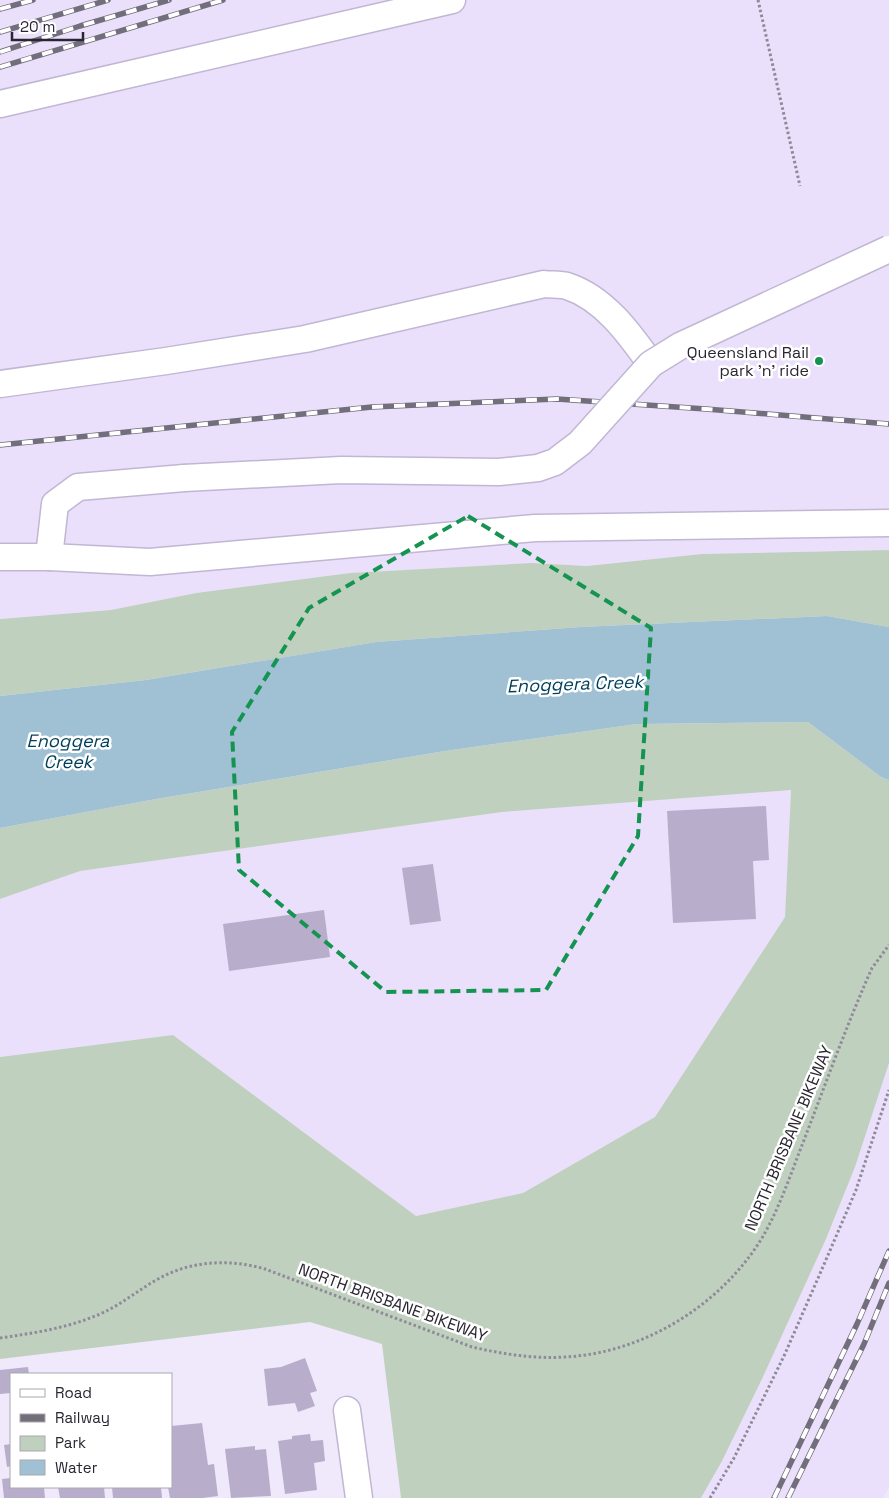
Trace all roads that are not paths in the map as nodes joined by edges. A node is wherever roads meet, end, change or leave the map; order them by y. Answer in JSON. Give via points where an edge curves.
{"nodes":[{"id":1,"x":452,"y":0,"type":"edge"},
{"id":2,"x":0,"y":104,"type":"edge"},
{"id":3,"x":889,"y":249,"type":"edge"},
{"id":4,"x":651,"y":364,"type":"junction"},
{"id":5,"x":0,"y":384,"type":"edge"},
{"id":6,"x":889,"y":524,"type":"edge"},
{"id":7,"x":49,"y":556,"type":"junction"},
{"id":8,"x":0,"y":557,"type":"edge"},
{"id":9,"x":347,"y":1410,"type":"dead end"},
{"id":10,"x":359,"y":1498,"type":"edge"}],
"edges":[{"from":1,"to":2,"type":"street"},
{"from":3,"to":4,"type":"street","bridge":true,"via":[[680,346]]},
{"from":4,"to":5,"type":"street","via":[[627,329],[587,294],[565,286],[544,284],[304,340]]},
{"from":4,"to":7,"type":"street","bridge":true,"via":[[580,443],[555,462],[538,468],[499,472],[341,470],[78,487],[55,504]]},
{"from":6,"to":7,"type":"street","via":[[535,528],[150,562]]},
{"from":7,"to":8,"type":"street"},
{"from":9,"to":10,"type":"street"}]}
